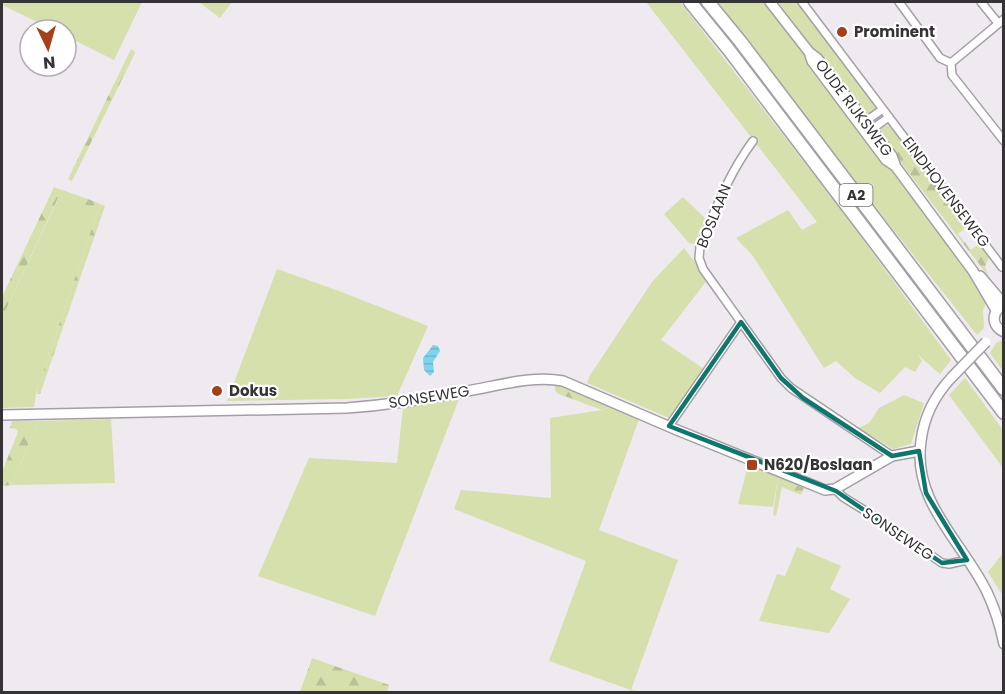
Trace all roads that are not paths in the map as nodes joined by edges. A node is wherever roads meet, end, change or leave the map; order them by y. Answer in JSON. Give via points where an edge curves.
{"nodes":[{"id":1,"x":690,"y":2,"type":"edge"},
{"id":2,"x":708,"y":2,"type":"edge"},
{"id":3,"x":770,"y":2,"type":"edge"},
{"id":4,"x":802,"y":2,"type":"edge"},
{"id":5,"x":899,"y":2,"type":"edge"},
{"id":6,"x":981,"y":2,"type":"edge"},
{"id":7,"x":1001,"y":21,"type":"edge"},
{"id":8,"x":951,"y":63,"type":"junction"},
{"id":9,"x":883,"y":109,"type":"junction"},
{"id":10,"x":889,"y":117,"type":"junction"},
{"id":11,"x":866,"y":128,"type":"junction"},
{"id":12,"x":753,"y":141,"type":"dead end"},
{"id":13,"x":1004,"y":141,"type":"edge"},
{"id":14,"x":1002,"y":267,"type":"dead end"},
{"id":15,"x":1001,"y":306,"type":"edge"},
{"id":16,"x":741,"y":322,"type":"junction"},
{"id":17,"x":1000,"y":329,"type":"edge"},
{"id":18,"x":1004,"y":389,"type":"edge"},
{"id":19,"x":1004,"y":413,"type":"edge"},
{"id":20,"x":2,"y":415,"type":"edge"},
{"id":21,"x":669,"y":426,"type":"junction"},
{"id":22,"x":919,"y":451,"type":"junction"},
{"id":23,"x":892,"y":456,"type":"junction"},
{"id":24,"x":835,"y":489,"type":"junction"},
{"id":25,"x":967,"y":560,"type":"junction"},
{"id":26,"x":1000,"y":612,"type":"edge"},
{"id":27,"x":1004,"y":644,"type":"edge"}],
"edges":[{"from":1,"to":19,"type":"highway","number":"A2"},
{"from":2,"to":18,"type":"highway","number":"A2"},
{"from":3,"to":11,"type":"main road","name":"OUDE RIJKSWEG","via":[[817,58]]},
{"from":4,"to":9,"type":"street","name":"EINDHOVENSEWEG"},
{"from":5,"to":8,"type":"street","via":[[940,58]]},
{"from":6,"to":7,"type":"street"},
{"from":7,"to":8,"type":"street"},
{"from":8,"to":13,"type":"street","via":[[952,75]]},
{"from":9,"to":10,"type":"street","name":"EINDHOVENSEWEG"},
{"from":9,"to":11,"type":"street"},
{"from":10,"to":11,"type":"street"},
{"from":10,"to":14,"type":"street","name":"EINDHOVENSEWEG"},
{"from":11,"to":15,"type":"main road","name":"OUDE RIJKSWEG","via":[[886,160],[896,167]]},
{"from":12,"to":16,"type":"street","name":"BOSLAAN","via":[[724,189],[699,258]]},
{"from":15,"to":17,"type":"main road","via":[[994,320]]},
{"from":16,"to":21,"type":"street"},
{"from":16,"to":23,"type":"street","name":"BOSLAAN","via":[[791,388]]},
{"from":17,"to":22,"type":"main road","bridge":true,"via":[[936,396],[922,430]]},
{"from":20,"to":21,"type":"main road","name":"SONSEWEG","via":[[347,408],[402,403],[542,379],[563,381]]},
{"from":21,"to":24,"type":"main road","name":"SONSEWEG","via":[[825,490]]},
{"from":22,"to":23,"type":"main road"},
{"from":22,"to":25,"type":"main road","via":[[921,478],[932,507]]},
{"from":23,"to":24,"type":"main road"},
{"from":24,"to":25,"type":"street","name":"SONSEWEG","via":[[942,563]]},
{"from":25,"to":26,"type":"main road"},
{"from":26,"to":27,"type":"main road"}]}
